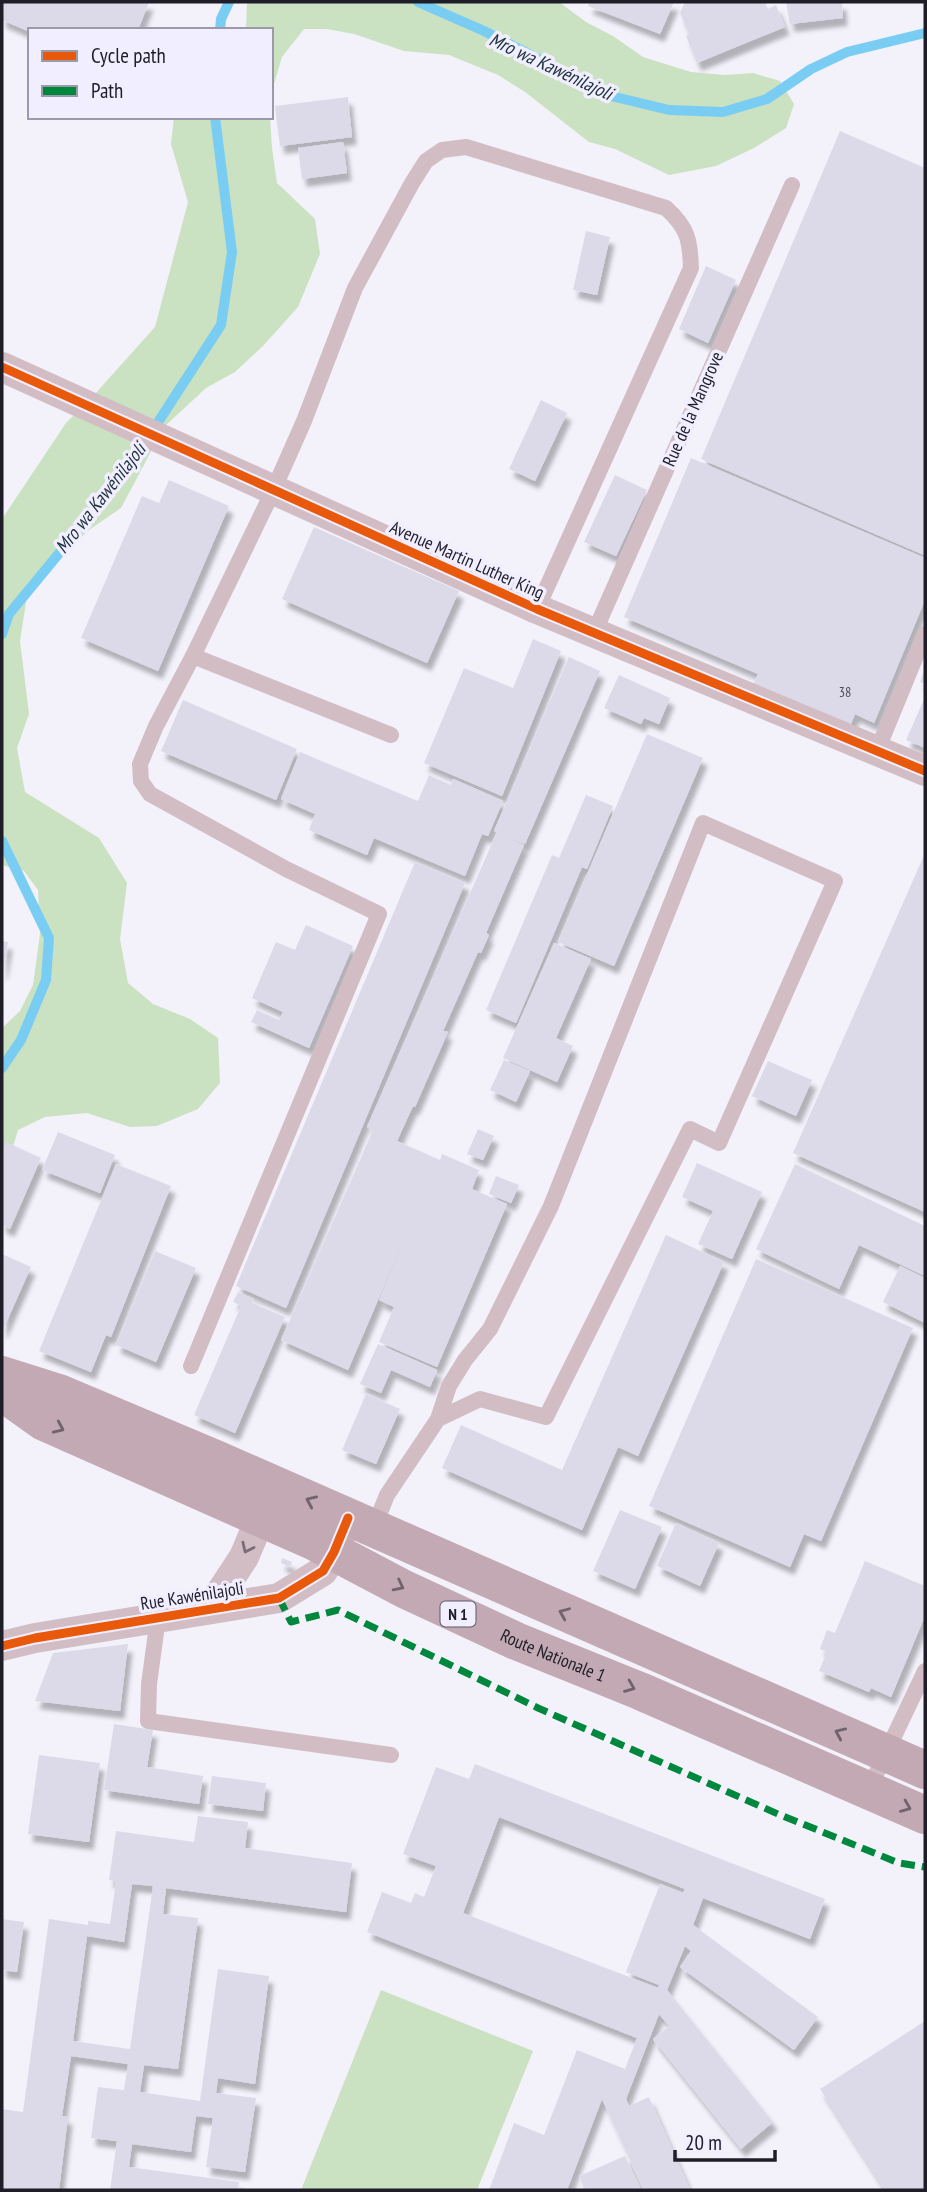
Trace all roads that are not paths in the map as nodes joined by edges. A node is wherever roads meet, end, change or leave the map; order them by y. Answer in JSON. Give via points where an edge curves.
{"nodes":[{"id":1,"x":792,"y":185,"type":"dead end"},
{"id":2,"x":2,"y":367,"type":"edge"},
{"id":3,"x":273,"y":491,"type":"junction"},
{"id":4,"x":537,"y":609,"type":"junction"},
{"id":5,"x":594,"y":633,"type":"junction"},
{"id":6,"x":925,"y":634,"type":"edge"},
{"id":7,"x":193,"y":656,"type":"junction"},
{"id":8,"x":391,"y":735,"type":"dead end"},
{"id":9,"x":877,"y":751,"type":"junction"},
{"id":10,"x":925,"y":771,"type":"edge"},
{"id":11,"x":191,"y":1366,"type":"dead end"},
{"id":12,"x":2,"y":1375,"type":"edge"},
{"id":13,"x":2,"y":1392,"type":"edge"},
{"id":14,"x":438,"y":1419,"type":"junction"},
{"id":15,"x":267,"y":1501,"type":"junction"},
{"id":16,"x":357,"y":1543,"type":"junction"},
{"id":17,"x":210,"y":1609,"type":"junction"},
{"id":18,"x":158,"y":1618,"type":"junction"},
{"id":19,"x":2,"y":1646,"type":"edge"},
{"id":20,"x":925,"y":1671,"type":"edge"},
{"id":21,"x":886,"y":1753,"type":"junction"},
{"id":22,"x":391,"y":1755,"type":"dead end"},
{"id":23,"x":925,"y":1770,"type":"edge"},
{"id":24,"x":868,"y":1791,"type":"junction"},
{"id":25,"x":925,"y":1815,"type":"edge"}],
"edges":[{"from":1,"to":5,"type":"lane","name":"Rue de la Mangrove"},
{"from":2,"to":3,"type":"street","name":"Avenue Martin Luther King"},
{"from":3,"to":4,"type":"street","name":"Avenue Martin Luther King"},
{"from":3,"to":4,"type":"lane","via":[[355,288],[426,161],[442,150],[466,147],[666,208],[685,229],[691,268]]},
{"from":3,"to":7,"type":"lane"},
{"from":4,"to":5,"type":"street","name":"Avenue Martin Luther King"},
{"from":5,"to":9,"type":"street","name":"Avenue Martin Luther King"},
{"from":6,"to":9,"type":"lane"},
{"from":7,"to":8,"type":"lane"},
{"from":7,"to":11,"type":"lane","via":[[140,764],[141,780],[150,794],[379,914]]},
{"from":9,"to":10,"type":"street","name":"Avenue Martin Luther King"},
{"from":12,"to":15,"type":"main road","name":"Route Nationale 1","number":"N 1","via":[[59,1393]]},
{"from":13,"to":15,"type":"main road","name":"Route Nationale 1","number":"N 1","one_way":true,"via":[[44,1422]]},
{"from":14,"to":14,"type":"lane","via":[[480,1399],[546,1417],[691,1129],[719,1143],[835,881],[703,823],[551,1206],[490,1329],[449,1386]]},
{"from":14,"to":16,"type":"lane"},
{"from":15,"to":16,"type":"main road","name":"Route Nationale 1","number":"N 1"},
{"from":15,"to":17,"type":"street","name":"Rue Kawénilajoli","one_way":true,"via":[[244,1557]]},
{"from":16,"to":17,"type":"street","name":"Rue Kawénilajoli","via":[[279,1598]]},
{"from":21,"to":16,"type":"main road","name":"Route Nationale 1","number":"N 1","one_way":true},
{"from":16,"to":24,"type":"main road","name":"Route Nationale 1","number":"N 1","one_way":true,"via":[[404,1589]]},
{"from":17,"to":18,"type":"street","name":"Rue Kawénilajoli"},
{"from":18,"to":19,"type":"street","name":"Rue Kawénilajoli"},
{"from":18,"to":22,"type":"lane","via":[[148,1721]]},
{"from":20,"to":21,"type":"lane"},
{"from":21,"to":23,"type":"main road","name":"Route Nationale 1","number":"N 1"},
{"from":21,"to":24,"type":"lane"},
{"from":24,"to":25,"type":"main road","name":"Route Nationale 1","number":"N 1","one_way":true}]}
